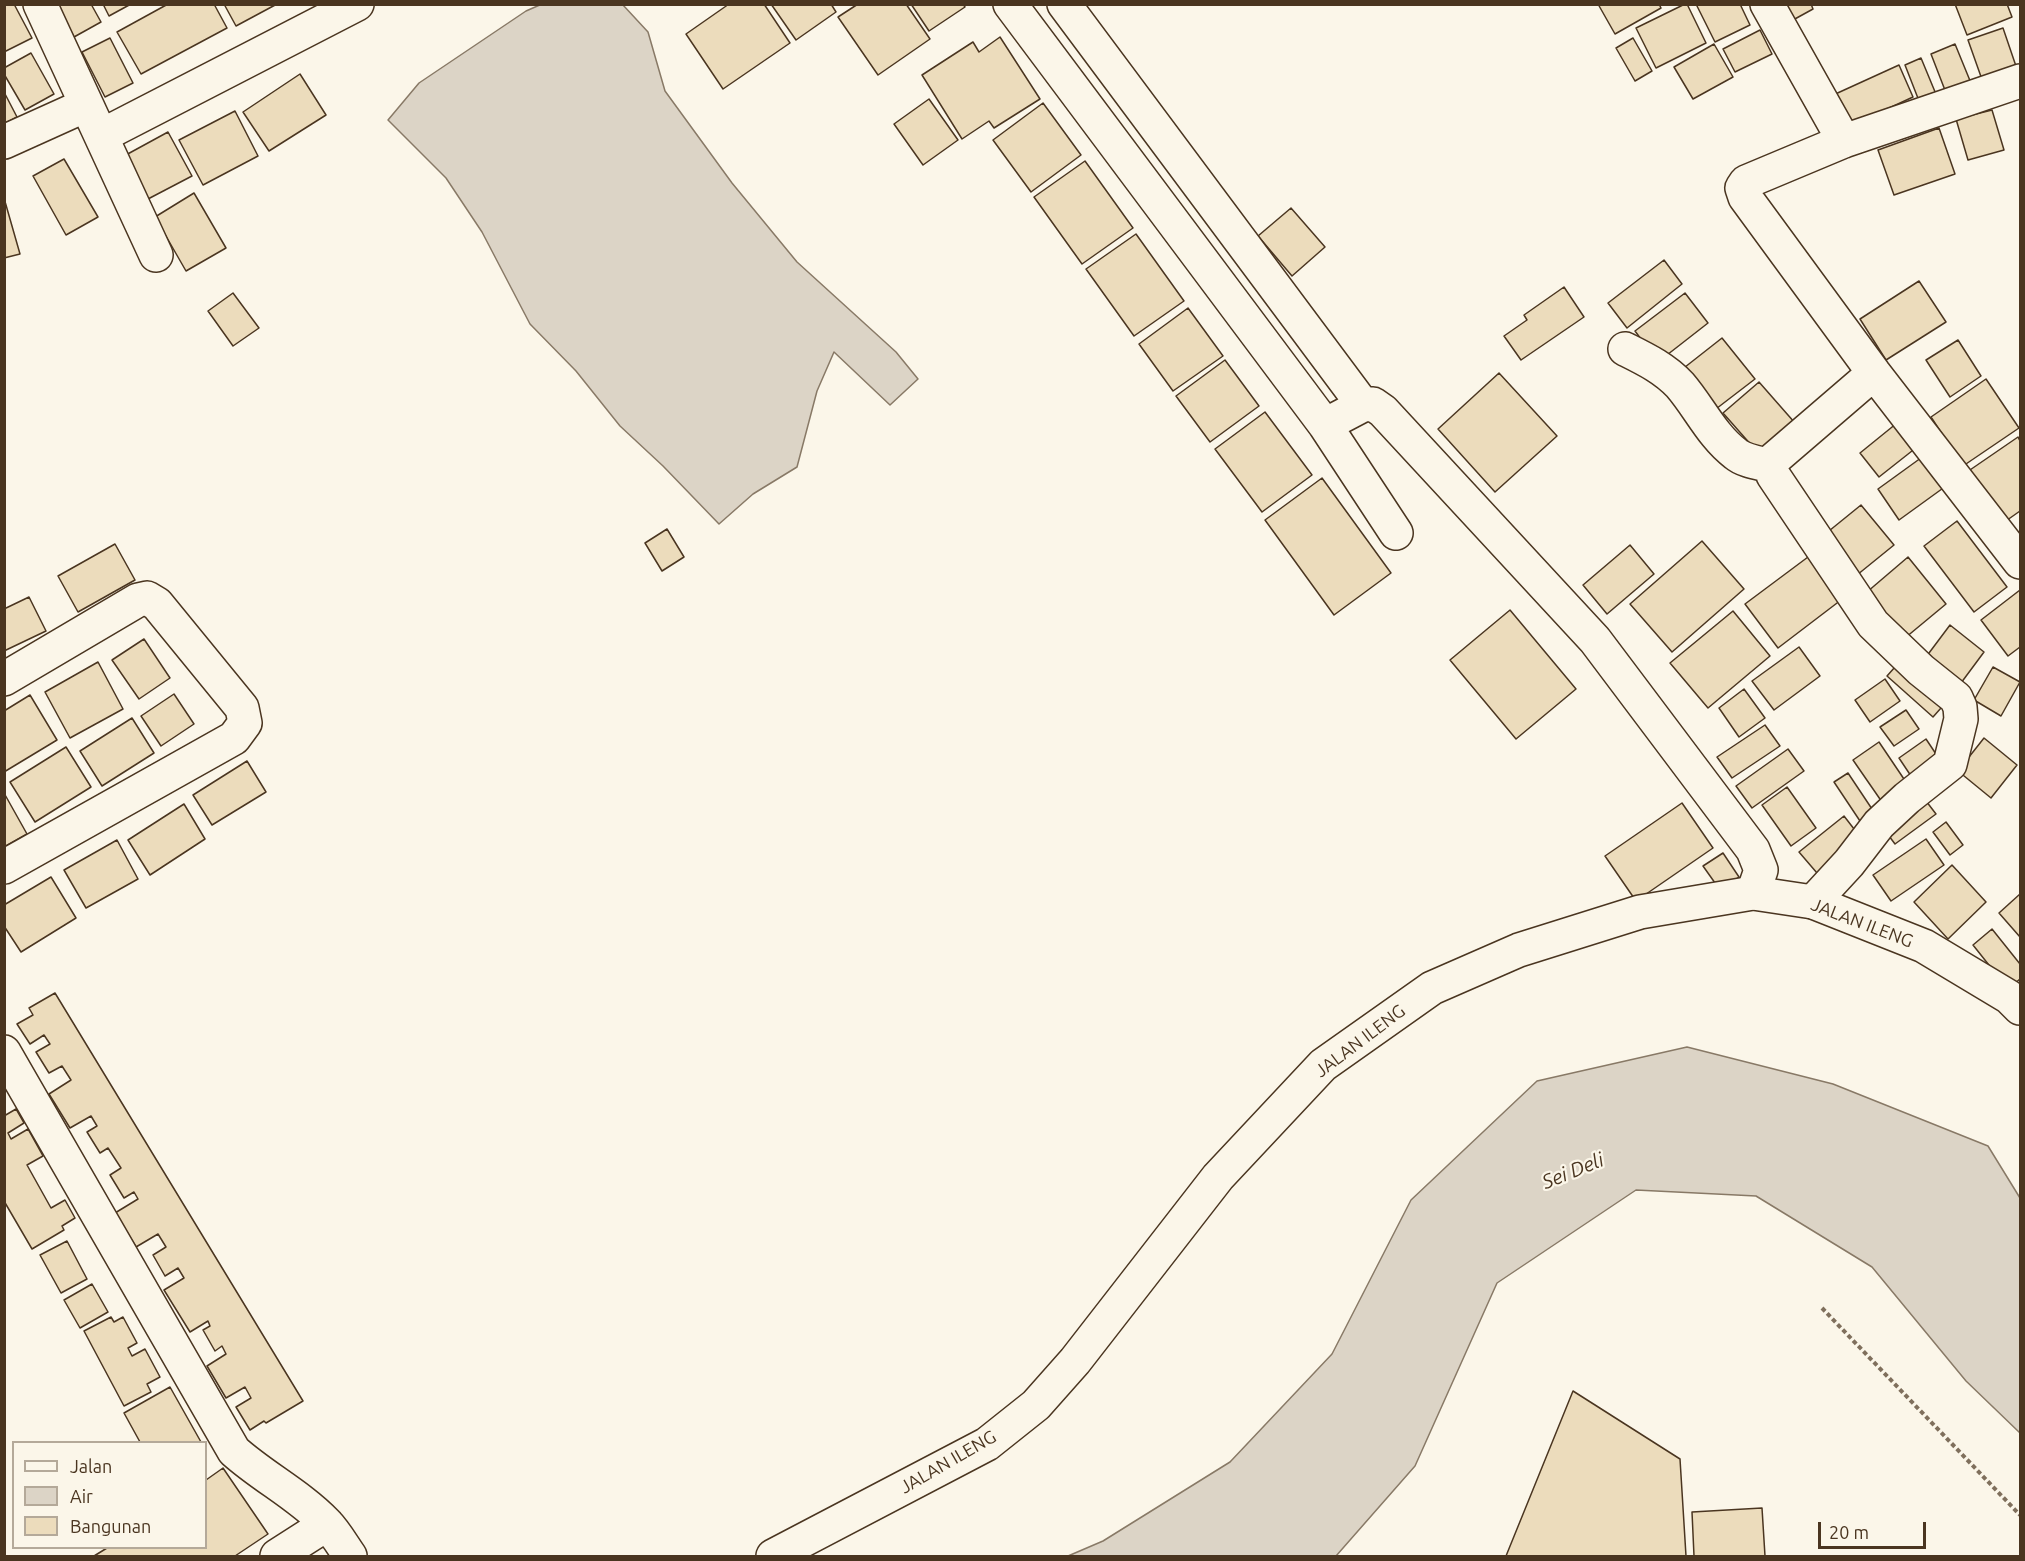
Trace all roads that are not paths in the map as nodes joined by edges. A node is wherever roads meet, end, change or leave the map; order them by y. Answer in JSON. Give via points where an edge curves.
{"nodes":[{"id":1,"x":40,"y":4,"type":"edge"},
{"id":2,"x":357,"y":4,"type":"edge"},
{"id":3,"x":1010,"y":4,"type":"edge"},
{"id":4,"x":1064,"y":4,"type":"edge"},
{"id":5,"x":1767,"y":4,"type":"edge"},
{"id":6,"x":2020,"y":81,"type":"edge"},
{"id":7,"x":86,"y":105,"type":"junction"},
{"id":8,"x":101,"y":136,"type":"junction"},
{"id":9,"x":1844,"y":141,"type":"junction"},
{"id":10,"x":4,"y":142,"type":"edge"},
{"id":11,"x":156,"y":255,"type":"dead end"},
{"id":12,"x":1625,"y":349,"type":"dead end"},
{"id":13,"x":1874,"y":374,"type":"junction"},
{"id":14,"x":1363,"y":405,"type":"junction"},
{"id":15,"x":1325,"y":425,"type":"junction"},
{"id":16,"x":1771,"y":466,"type":"junction"},
{"id":17,"x":1396,"y":533,"type":"dead end"},
{"id":18,"x":2020,"y":562,"type":"edge"},
{"id":19,"x":4,"y":679,"type":"edge"},
{"id":20,"x":4,"y":867,"type":"edge"},
{"id":21,"x":1753,"y":893,"type":"junction"},
{"id":22,"x":1812,"y":902,"type":"junction"},
{"id":23,"x":2020,"y":1008,"type":"edge"},
{"id":24,"x":4,"y":1052,"type":"edge"},
{"id":25,"x":327,"y":1524,"type":"junction"},
{"id":26,"x":277,"y":1557,"type":"edge"},
{"id":27,"x":350,"y":1557,"type":"edge"},
{"id":28,"x":773,"y":1557,"type":"edge"}],
"edges":[{"from":1,"to":7,"type":"street"},
{"from":2,"to":8,"type":"street"},
{"from":3,"to":15,"type":"street"},
{"from":4,"to":14,"type":"street"},
{"from":5,"to":9,"type":"street"},
{"from":6,"to":9,"type":"street"},
{"from":7,"to":8,"type":"street"},
{"from":7,"to":10,"type":"street"},
{"from":8,"to":11,"type":"street"},
{"from":9,"to":13,"type":"street","via":[[1746,182],[1742,188]]},
{"from":12,"to":16,"type":"street","via":[[1672,377],[1737,456]]},
{"from":13,"to":16,"type":"street","via":[[1774,459]]},
{"from":13,"to":18,"type":"street"},
{"from":14,"to":15,"type":"street"},
{"from":14,"to":21,"type":"street","via":[[1373,404],[1383,411],[1595,640],[1754,850],[1761,870]]},
{"from":15,"to":17,"type":"street"},
{"from":16,"to":22,"type":"street","via":[[1773,475],[1872,624],[1956,698],[1960,707],[1961,719],[1950,764],[1879,824]]},
{"from":19,"to":20,"type":"street","via":[[147,598],[157,604],[242,708],[244,723],[234,738]]},
{"from":21,"to":22,"type":"street","name":"JALAN ILENG"},
{"from":21,"to":28,"type":"street","name":"JALAN ILENG","via":[[1640,912],[1519,950],[1432,988],[1323,1065],[1218,1177],[1075,1361],[1036,1405],[987,1444]]},
{"from":22,"to":23,"type":"street","name":"JALAN ILENG","via":[[1924,946],[2009,997]]},
{"from":24,"to":25,"type":"street","via":[[234,1451]]},
{"from":25,"to":26,"type":"street"},
{"from":25,"to":27,"type":"street"}]}
